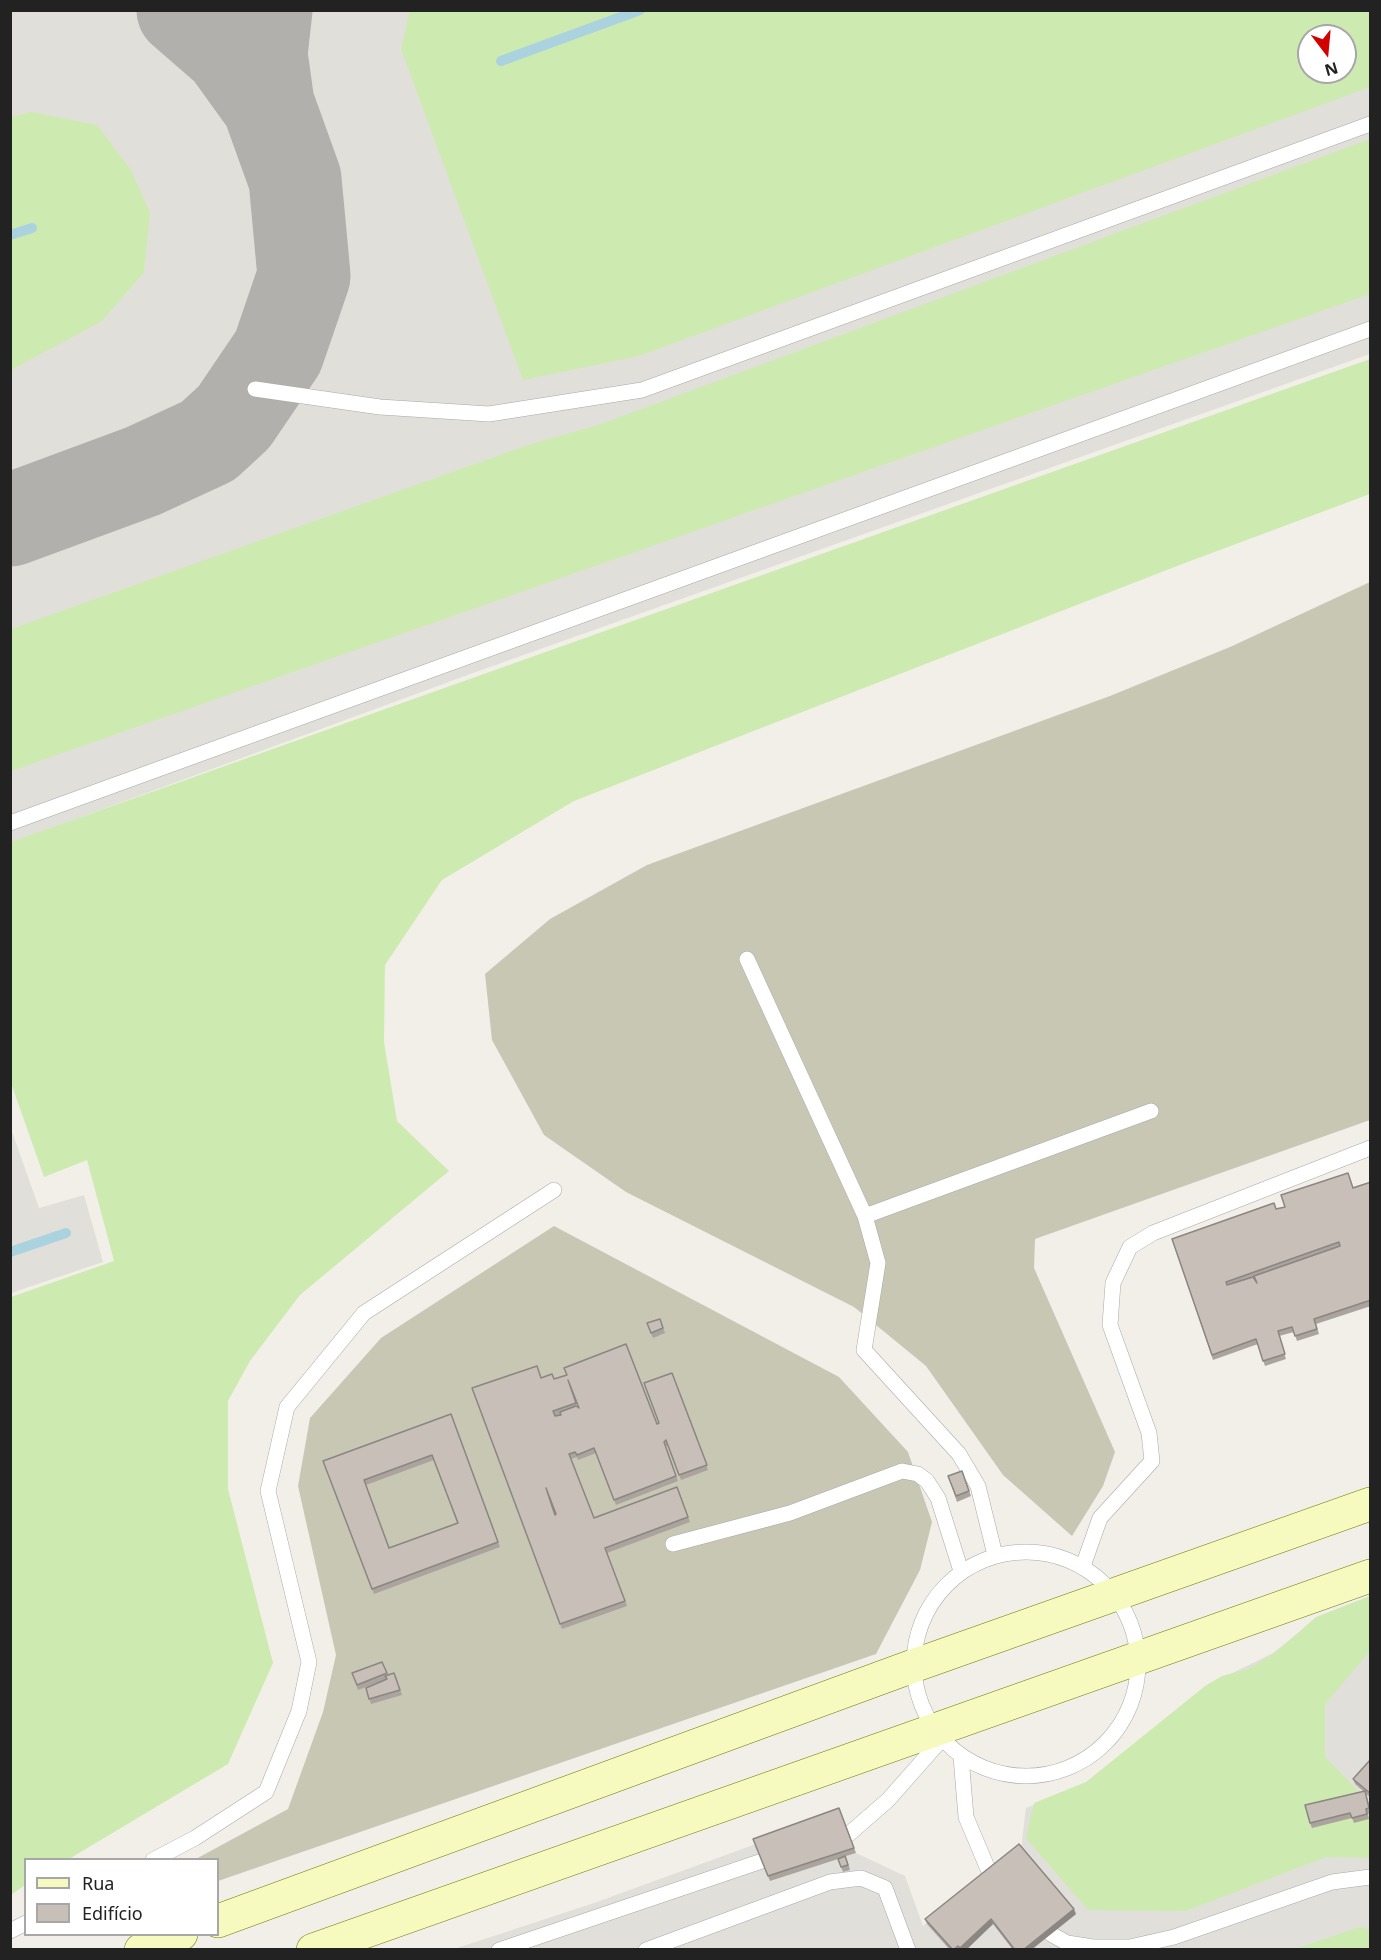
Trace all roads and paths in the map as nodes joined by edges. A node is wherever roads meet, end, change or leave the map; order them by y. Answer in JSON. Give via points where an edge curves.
{"nodes":[{"id":1,"x":1371,"y":124,"type":"edge"},
{"id":2,"x":1371,"y":329,"type":"edge"},
{"id":3,"x":255,"y":389,"type":"dead end"},
{"id":4,"x":10,"y":823,"type":"edge"},
{"id":5,"x":747,"y":959,"type":"dead end"},
{"id":6,"x":1151,"y":1111,"type":"dead end"},
{"id":7,"x":1371,"y":1148,"type":"edge"},
{"id":8,"x":554,"y":1190,"type":"dead end"},
{"id":9,"x":865,"y":1216,"type":"junction"},
{"id":10,"x":1371,"y":1504,"type":"edge"},
{"id":11,"x":673,"y":1544,"type":"dead end"},
{"id":12,"x":995,"y":1555,"type":"junction"},
{"id":13,"x":1083,"y":1566,"type":"junction"},
{"id":14,"x":961,"y":1571,"type":"junction"},
{"id":15,"x":1371,"y":1576,"type":"edge"},
{"id":16,"x":1117,"y":1595,"type":"junction"},
{"id":17,"x":1140,"y":1658,"type":"junction"},
{"id":18,"x":913,"y":1666,"type":"junction"},
{"id":19,"x":937,"y":1734,"type":"junction"},
{"id":20,"x":961,"y":1757,"type":"junction"},
{"id":21,"x":849,"y":1834,"type":"edge"},
{"id":22,"x":157,"y":1858,"type":"edge"},
{"id":23,"x":762,"y":1861,"type":"edge"},
{"id":24,"x":990,"y":1874,"type":"edge"},
{"id":25,"x":1371,"y":1877,"type":"edge"},
{"id":26,"x":219,"y":1921,"type":"edge"},
{"id":27,"x":24,"y":1924,"type":"edge"},
{"id":28,"x":10,"y":1931,"type":"edge"},
{"id":29,"x":1051,"y":1934,"type":"edge"},
{"id":30,"x":178,"y":1936,"type":"edge"},
{"id":31,"x":141,"y":1950,"type":"edge"},
{"id":32,"x":313,"y":1950,"type":"edge"},
{"id":33,"x":499,"y":1950,"type":"edge"},
{"id":34,"x":646,"y":1950,"type":"edge"},
{"id":35,"x":908,"y":1950,"type":"edge"}],
"edges":[{"from":1,"to":3,"type":"lane","via":[[642,390],[489,414],[380,407]]},
{"from":2,"to":4,"type":"lane"},
{"from":5,"to":9,"type":"lane"},
{"from":6,"to":9,"type":"lane"},
{"from":7,"to":13,"type":"lane","via":[[1153,1233],[1130,1247],[1113,1282],[1110,1325],[1149,1433],[1152,1461],[1100,1518]]},
{"from":8,"to":22,"type":"lane","via":[[364,1313],[287,1407],[268,1491],[309,1662],[299,1711],[266,1792]]},
{"from":9,"to":12,"type":"lane","via":[[878,1263],[864,1350],[959,1455],[978,1486]]},
{"from":10,"to":16,"type":"street"},
{"from":11,"to":14,"type":"lane","via":[[790,1513],[902,1471],[918,1474],[938,1498]]},
{"from":12,"to":13,"type":"lane","via":[[1040,1552]]},
{"from":12,"to":14,"type":"lane"},
{"from":13,"to":16,"type":"lane"},
{"from":14,"to":18,"type":"lane","via":[[935,1597],[922,1622]]},
{"from":15,"to":17,"type":"street"},
{"from":16,"to":17,"type":"lane","via":[[1136,1636]]},
{"from":16,"to":18,"type":"street"},
{"from":17,"to":19,"type":"street"},
{"from":17,"to":20,"type":"lane","via":[[1134,1700],[1114,1736],[1082,1763],[1042,1776],[1000,1774]]},
{"from":18,"to":19,"type":"lane","via":[[918,1699]]},
{"from":18,"to":26,"type":"street"},
{"from":19,"to":20,"type":"lane"},
{"from":19,"to":21,"type":"lane","via":[[888,1800]]},
{"from":19,"to":32,"type":"street"},
{"from":20,"to":24,"type":"lane","via":[[966,1817]]},
{"from":23,"to":33,"type":"lane"},
{"from":25,"to":29,"type":"lane","via":[[1332,1882],[1174,1937],[1130,1947],[1067,1943]]},
{"from":27,"to":28,"type":"lane"},
{"from":30,"to":31,"type":"street"},
{"from":34,"to":35,"type":"lane","via":[[830,1882],[861,1878],[885,1888]]}]}
